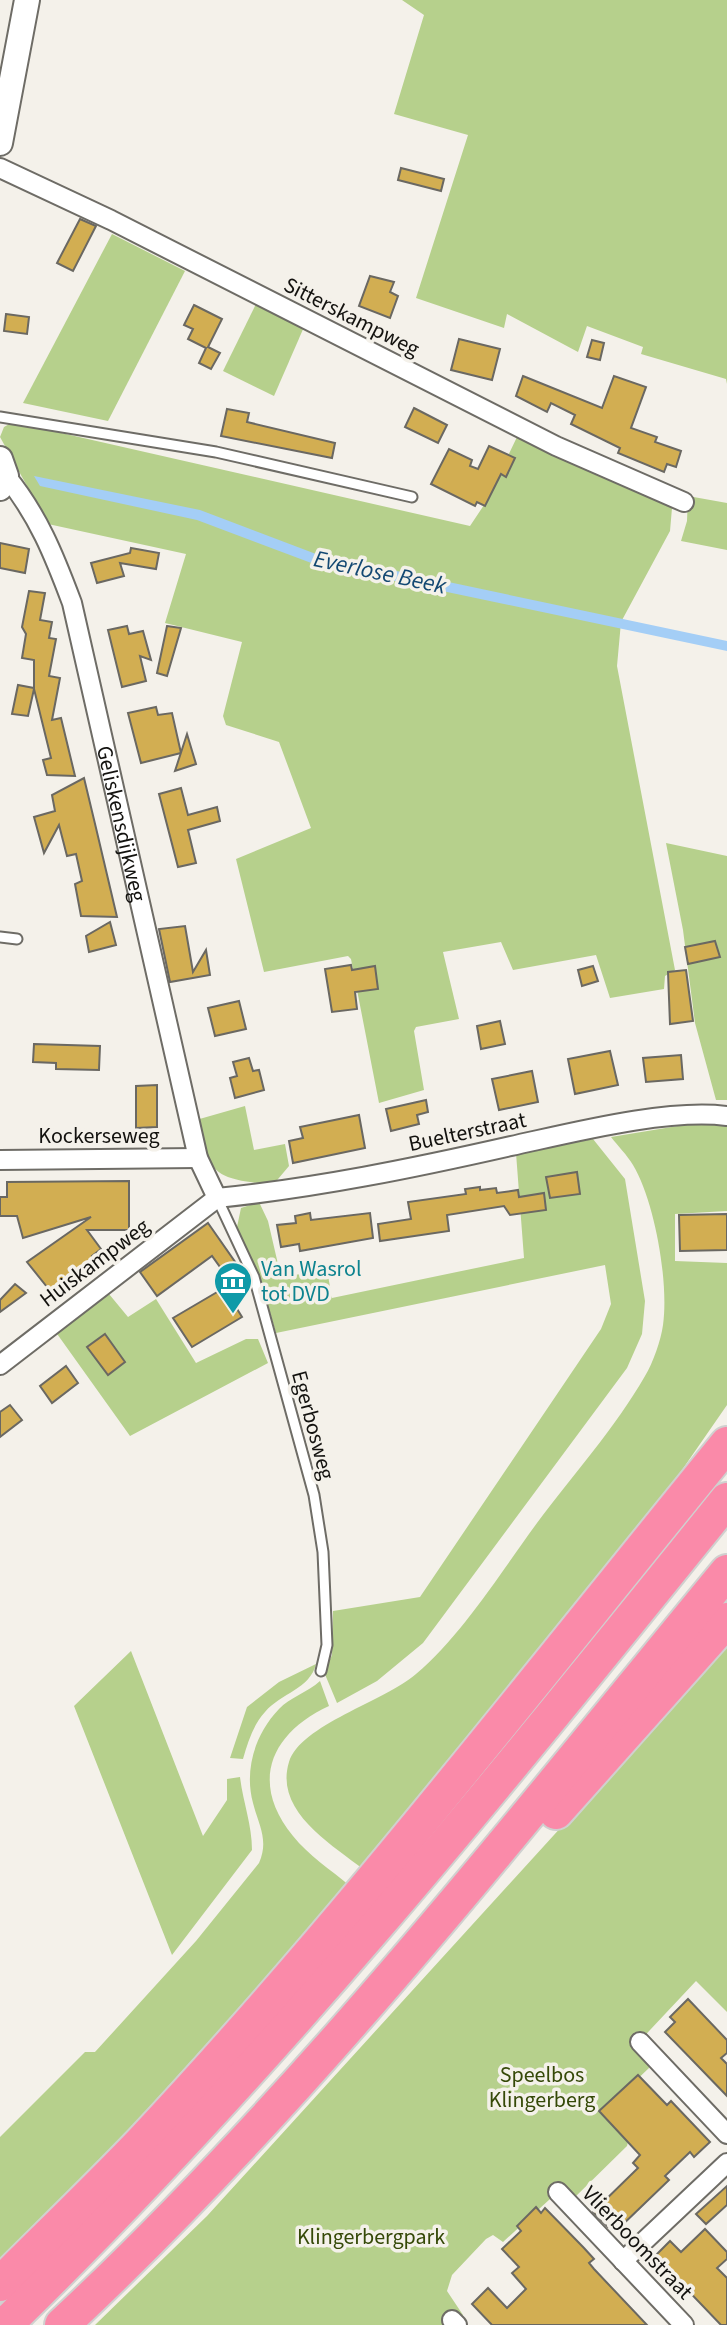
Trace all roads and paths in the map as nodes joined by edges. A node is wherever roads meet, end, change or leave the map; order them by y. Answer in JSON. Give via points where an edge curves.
{"nodes":[{"id":1,"x":27,"y":0,"type":"edge"},
{"id":2,"x":0,"y":143,"type":"edge"},
{"id":3,"x":0,"y":168,"type":"edge"},
{"id":4,"x":0,"y":417,"type":"edge"},
{"id":5,"x":2,"y":474,"type":"edge"},
{"id":6,"x":412,"y":497,"type":"dead end"},
{"id":7,"x":684,"y":502,"type":"dead end"},
{"id":8,"x":0,"y":937,"type":"edge"},
{"id":9,"x":17,"y":939,"type":"dead end"},
{"id":10,"x":727,"y":1116,"type":"edge"},
{"id":11,"x":198,"y":1158,"type":"junction"},
{"id":12,"x":0,"y":1160,"type":"edge"},
{"id":13,"x":217,"y":1198,"type":"junction"},
{"id":14,"x":0,"y":1365,"type":"edge"},
{"id":15,"x":727,"y":1444,"type":"edge"},
{"id":16,"x":727,"y":1500,"type":"edge"},
{"id":17,"x":727,"y":1572,"type":"edge"},
{"id":18,"x":727,"y":1620,"type":"edge"},
{"id":19,"x":321,"y":1671,"type":"dead end"},
{"id":20,"x":460,"y":1899,"type":"junction"},
{"id":21,"x":640,"y":2042,"type":"dead end"},
{"id":22,"x":727,"y":2134,"type":"edge"},
{"id":23,"x":727,"y":2163,"type":"edge"},
{"id":24,"x":558,"y":2192,"type":"dead end"},
{"id":25,"x":623,"y":2261,"type":"junction"},
{"id":26,"x":0,"y":2284,"type":"edge"},
{"id":27,"x":5,"y":2325,"type":"edge"},
{"id":28,"x":62,"y":2325,"type":"edge"},
{"id":29,"x":684,"y":2325,"type":"edge"}],
"edges":[{"from":1,"to":2,"type":"street"},
{"from":3,"to":7,"type":"street","name":"Sitterskampweg","via":[[556,446]]},
{"from":4,"to":6,"type":"lane","via":[[216,452]]},
{"from":5,"to":11,"type":"street","name":"Geliskensdijkweg","via":[[31,506],[46,533],[72,603]]},
{"from":8,"to":9,"type":"lane"},
{"from":10,"to":13,"type":"street","name":"Buelterstraat","via":[[597,1128],[402,1170]]},
{"from":11,"to":12,"type":"street","name":"Kockerseweg"},
{"from":11,"to":13,"type":"street","name":"Geliskensdijkweg"},
{"from":13,"to":14,"type":"street","name":"Huiskampweg"},
{"from":13,"to":19,"type":"lane","name":"Egerbosweg","via":[[254,1277],[314,1495],[323,1552],[327,1645]]},
{"from":15,"to":26,"type":"highway","via":[[319,1941],[141,2143]]},
{"from":16,"to":27,"type":"highway","via":[[529,1747],[346,1963],[166,2163]]},
{"from":17,"to":20,"type":"highway"},
{"from":18,"to":20,"type":"highway","via":[[567,1802]]},
{"from":20,"to":28,"type":"highway","via":[[211,2175]]},
{"from":21,"to":22,"type":"street"},
{"from":23,"to":25,"type":"street"},
{"from":24,"to":25,"type":"street","name":"Vlierboomstraat"},
{"from":25,"to":29,"type":"street","name":"Vlierboomstraat"}]}
